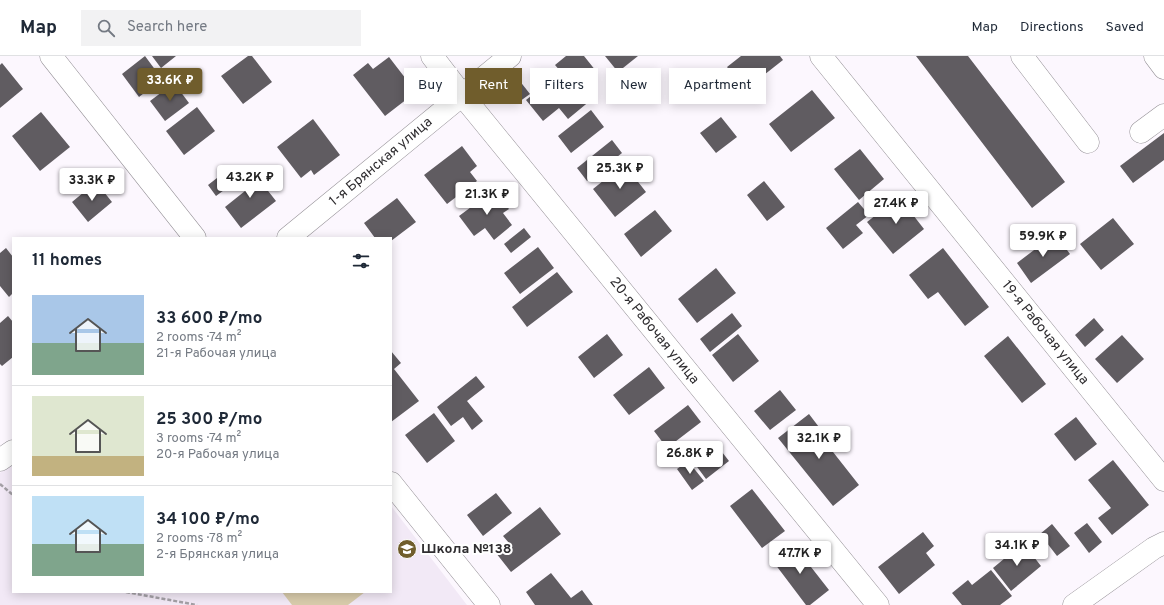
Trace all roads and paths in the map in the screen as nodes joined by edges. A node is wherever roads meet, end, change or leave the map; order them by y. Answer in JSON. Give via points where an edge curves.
{"nodes":[{"id":1,"x":51,"y":56,"type":"edge"},
{"id":2,"x":432,"y":56,"type":"edge"},
{"id":3,"x":510,"y":56,"type":"edge"},
{"id":4,"x":821,"y":56,"type":"edge"},
{"id":5,"x":1022,"y":56,"type":"edge"},
{"id":6,"x":1155,"y":56,"type":"edge"},
{"id":7,"x":1164,"y":68,"type":"edge"},
{"id":8,"x":462,"y":95,"type":"junction"},
{"id":9,"x":1164,"y":115,"type":"edge"},
{"id":10,"x":1141,"y":132,"type":"dead end"},
{"id":11,"x":1088,"y":142,"type":"dead end"},
{"id":12,"x":194,"y":237,"type":"edge"},
{"id":13,"x":289,"y":237,"type":"edge"},
{"id":14,"x":12,"y":452,"type":"edge"},
{"id":15,"x":0,"y":460,"type":"edge"},
{"id":16,"x":1164,"y":480,"type":"edge"},
{"id":17,"x":0,"y":484,"type":"edge"},
{"id":18,"x":392,"y":484,"type":"edge"},
{"id":19,"x":12,"y":494,"type":"edge"},
{"id":20,"x":1164,"y":543,"type":"edge"},
{"id":21,"x":131,"y":593,"type":"edge"},
{"id":22,"x":197,"y":605,"type":"edge"},
{"id":23,"x":489,"y":605,"type":"edge"},
{"id":24,"x":878,"y":605,"type":"edge"},
{"id":25,"x":1074,"y":605,"type":"edge"}],
"edges":[{"from":1,"to":12,"type":"street"},
{"from":2,"to":8,"type":"street","name":"20-я Рабочая улица"},
{"from":3,"to":8,"type":"street","name":"1-я Брянская улица"},
{"from":4,"to":16,"type":"street","name":"19-я Рабочая улица"},
{"from":5,"to":11,"type":"street"},
{"from":6,"to":7,"type":"street"},
{"from":8,"to":13,"type":"street","name":"1-я Брянская улица"},
{"from":8,"to":24,"type":"street","name":"20-я Рабочая улица"},
{"from":9,"to":10,"type":"street"},
{"from":14,"to":15,"type":"street"},
{"from":17,"to":19,"type":"path"},
{"from":18,"to":23,"type":"street"},
{"from":20,"to":25,"type":"street"},
{"from":21,"to":22,"type":"path"}]}
